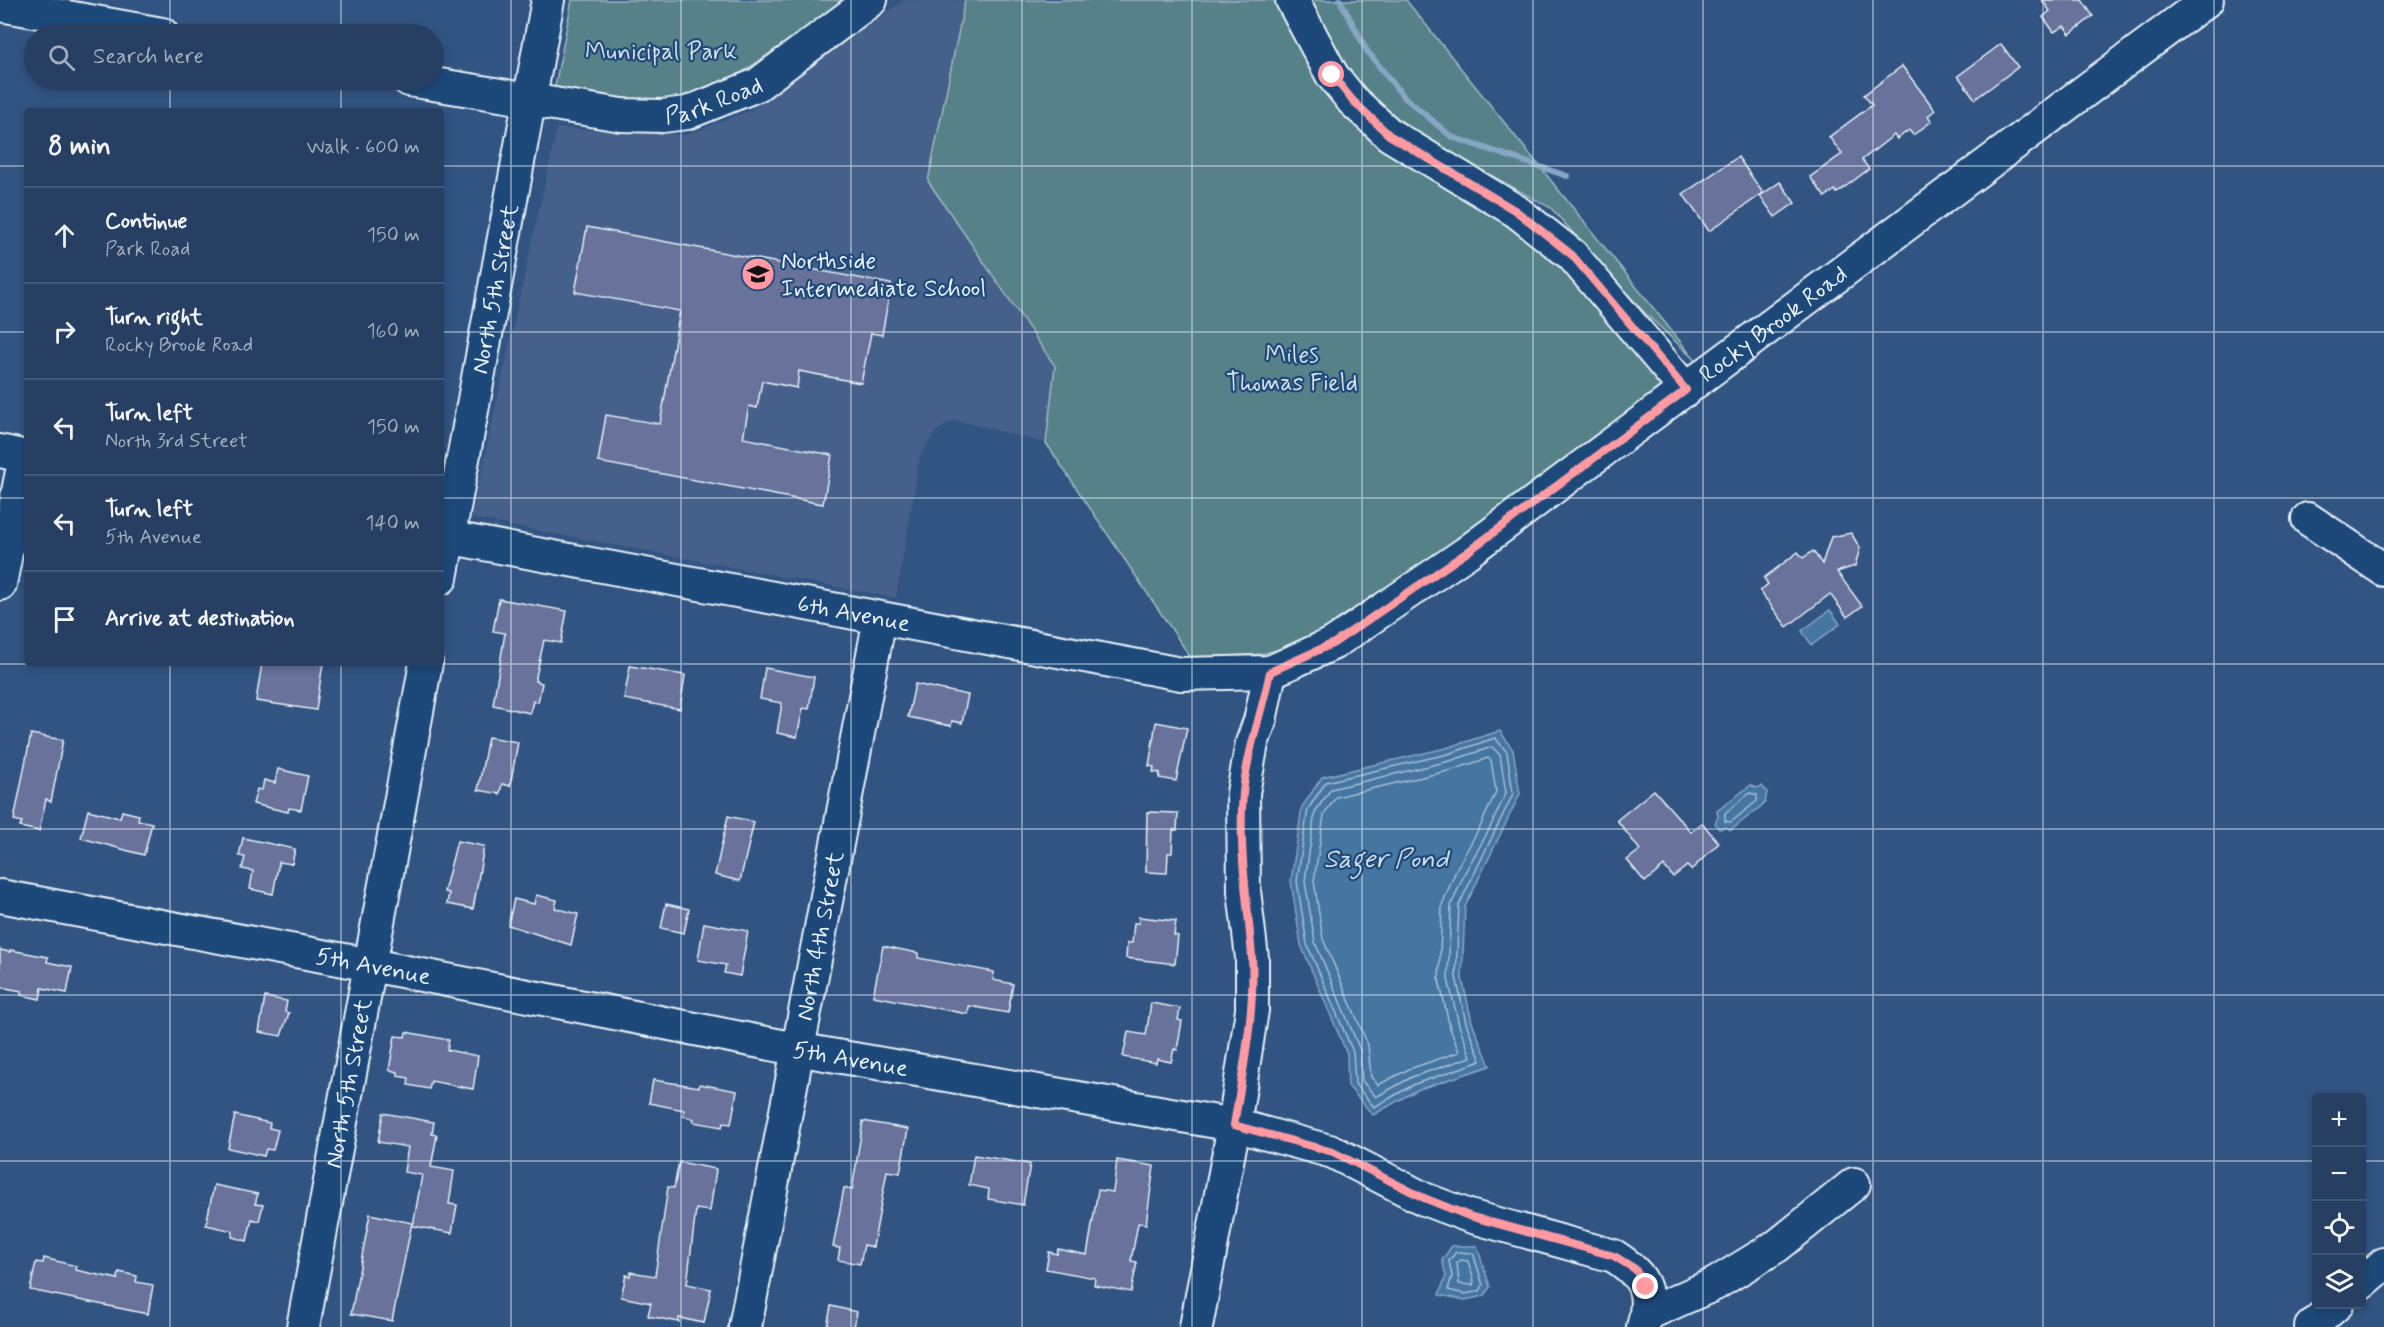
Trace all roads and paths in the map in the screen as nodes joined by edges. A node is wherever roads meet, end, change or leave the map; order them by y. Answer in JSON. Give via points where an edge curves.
{"nodes":[{"id":1,"x":548,"y":0,"type":"edge"},
{"id":2,"x":871,"y":0,"type":"edge"},
{"id":3,"x":1292,"y":0,"type":"edge"},
{"id":4,"x":2203,"y":1,"type":"edge"},
{"id":5,"x":0,"y":5,"type":"edge"},
{"id":6,"x":100,"y":11,"type":"edge"},
{"id":7,"x":135,"y":24,"type":"edge"},
{"id":8,"x":444,"y":86,"type":"edge"},
{"id":9,"x":531,"y":102,"type":"junction"},
{"id":10,"x":1686,"y":390,"type":"junction"},
{"id":11,"x":17,"y":455,"type":"edge"},
{"id":12,"x":2308,"y":519,"type":"dead end"},
{"id":13,"x":445,"y":536,"type":"edge"},
{"id":14,"x":2384,"y":570,"type":"edge"},
{"id":15,"x":0,"y":584,"type":"edge"},
{"id":16,"x":880,"y":618,"type":"junction"},
{"id":17,"x":425,"y":666,"type":"edge"},
{"id":18,"x":1270,"y":672,"type":"junction"},
{"id":19,"x":0,"y":896,"type":"edge"},
{"id":20,"x":371,"y":965,"type":"junction"},
{"id":21,"x":796,"y":1049,"type":"junction"},
{"id":22,"x":1234,"y":1125,"type":"junction"},
{"id":23,"x":1854,"y":1184,"type":"dead end"},
{"id":24,"x":2384,"y":1264,"type":"edge"},
{"id":25,"x":2366,"y":1279,"type":"edge"},
{"id":26,"x":2332,"y":1309,"type":"edge"},
{"id":27,"x":1645,"y":1321,"type":"edge"},
{"id":28,"x":303,"y":1327,"type":"edge"},
{"id":29,"x":745,"y":1327,"type":"edge"},
{"id":30,"x":1196,"y":1327,"type":"edge"},
{"id":31,"x":2310,"y":1327,"type":"edge"}],
"edges":[{"from":1,"to":9,"type":"street","name":"North 5th Street"},
{"from":2,"to":9,"type":"street","name":"Park Road","via":[[758,85],[687,113],[621,116]]},
{"from":3,"to":10,"type":"street","via":[[1332,75],[1353,101],[1389,135],[1516,211],[1572,255]]},
{"from":4,"to":10,"type":"street","name":"Rocky Brook Road"},
{"from":5,"to":6,"type":"street"},
{"from":6,"to":7,"type":"street"},
{"from":8,"to":9,"type":"street","name":"Park Road"},
{"from":9,"to":13,"type":"street","name":"North 5th Street"},
{"from":10,"to":18,"type":"street","name":"Rocky Brook Road","via":[[1466,553],[1334,643]]},
{"from":11,"to":15,"type":"street"},
{"from":12,"to":14,"type":"street"},
{"from":13,"to":16,"type":"street","name":"6th Avenue"},
{"from":16,"to":18,"type":"street","name":"6th Avenue","via":[[1181,674]]},
{"from":16,"to":21,"type":"street","name":"North 4th Street"},
{"from":17,"to":20,"type":"street","name":"North 5th Street"},
{"from":18,"to":22,"type":"street","via":[[1243,793],[1244,891],[1252,958],[1252,1010]]},
{"from":19,"to":20,"type":"street","name":"5th Avenue"},
{"from":20,"to":21,"type":"street","name":"5th Avenue"},
{"from":20,"to":28,"type":"street","name":"North 5th Street"},
{"from":21,"to":22,"type":"street","name":"5th Avenue"},
{"from":21,"to":29,"type":"street","name":"North 4th Street"},
{"from":22,"to":27,"type":"street","name":"5th Avenue","via":[[1333,1152],[1469,1216],[1614,1256],[1635,1269],[1646,1287]]},
{"from":22,"to":30,"type":"street"},
{"from":23,"to":27,"type":"street","via":[[1777,1246]]},
{"from":24,"to":25,"type":"street"},
{"from":26,"to":31,"type":"street"}]}
